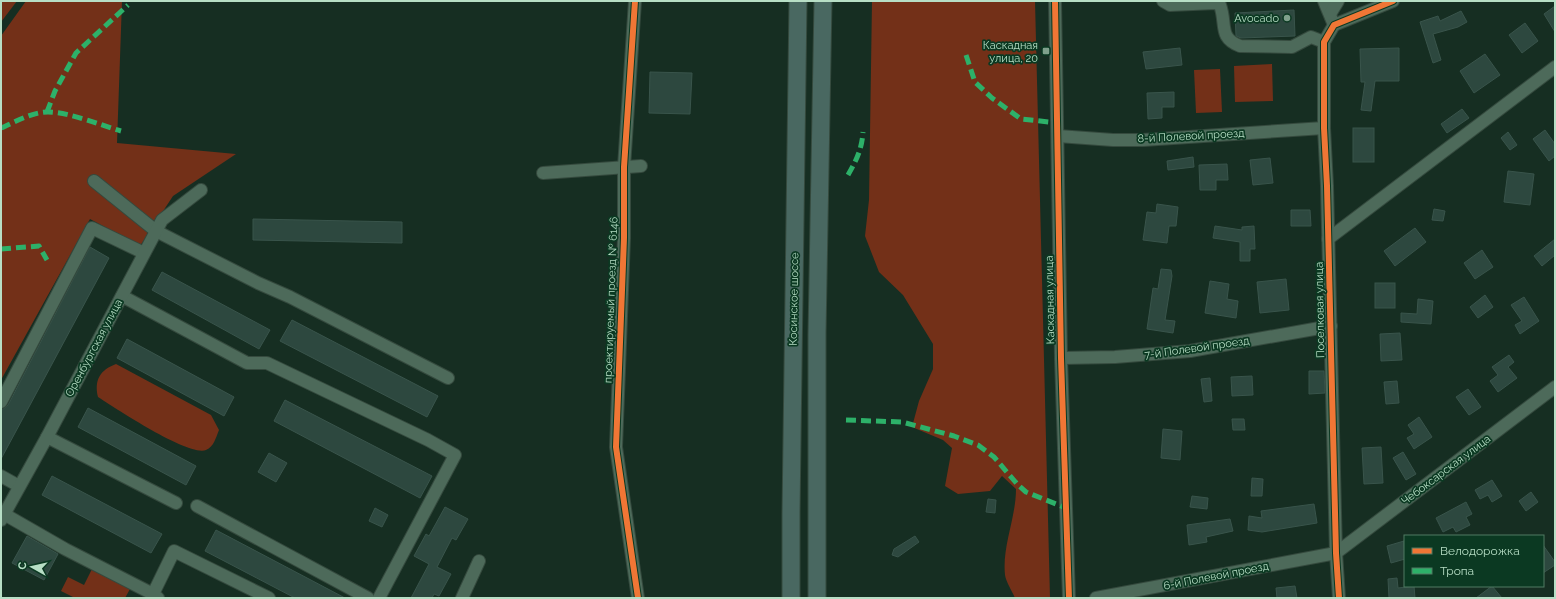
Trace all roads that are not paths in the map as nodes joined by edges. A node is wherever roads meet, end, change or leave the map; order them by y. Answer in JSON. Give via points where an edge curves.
{"nodes":[{"id":1,"x":635,"y":1,"type":"edge"},
{"id":2,"x":798,"y":1,"type":"edge"},
{"id":3,"x":823,"y":1,"type":"edge"},
{"id":4,"x":1055,"y":1,"type":"edge"},
{"id":5,"x":1163,"y":1,"type":"edge"},
{"id":6,"x":1324,"y":1,"type":"edge"},
{"id":7,"x":1338,"y":1,"type":"edge"},
{"id":8,"x":1393,"y":1,"type":"edge"},
{"id":9,"x":1332,"y":20,"type":"junction"},
{"id":10,"x":1324,"y":42,"type":"junction"},
{"id":11,"x":1555,"y":67,"type":"edge"},
{"id":12,"x":1324,"y":128,"type":"junction"},
{"id":13,"x":1058,"y":136,"type":"junction"},
{"id":14,"x":641,"y":166,"type":"dead end"},
{"id":15,"x":624,"y":167,"type":"junction"},
{"id":16,"x":543,"y":173,"type":"dead end"},
{"id":17,"x":94,"y":181,"type":"dead end"},
{"id":18,"x":201,"y":190,"type":"dead end"},
{"id":19,"x":156,"y":231,"type":"junction"},
{"id":20,"x":1328,"y":239,"type":"junction"},
{"id":21,"x":144,"y":253,"type":"junction"},
{"id":22,"x":122,"y":296,"type":"junction"},
{"id":23,"x":1330,"y":326,"type":"junction"},
{"id":24,"x":1061,"y":358,"type":"junction"},
{"id":25,"x":448,"y":378,"type":"dead end"},
{"id":26,"x":1555,"y":388,"type":"edge"},
{"id":27,"x":1,"y":402,"type":"edge"},
{"id":28,"x":47,"y":437,"type":"junction"},
{"id":29,"x":1,"y":476,"type":"edge"},
{"id":30,"x":19,"y":486,"type":"junction"},
{"id":31,"x":176,"y":503,"type":"dead end"},
{"id":32,"x":197,"y":506,"type":"dead end"},
{"id":33,"x":2,"y":517,"type":"edge"},
{"id":34,"x":1336,"y":553,"type":"junction"},
{"id":35,"x":479,"y":561,"type":"dead end"},
{"id":36,"x":155,"y":596,"type":"edge"},
{"id":37,"x":269,"y":598,"type":"edge"},
{"id":38,"x":368,"y":598,"type":"edge"},
{"id":39,"x":380,"y":598,"type":"edge"},
{"id":40,"x":462,"y":598,"type":"edge"},
{"id":41,"x":638,"y":598,"type":"edge"},
{"id":42,"x":791,"y":598,"type":"edge"},
{"id":43,"x":817,"y":598,"type":"edge"},
{"id":44,"x":1069,"y":598,"type":"edge"},
{"id":45,"x":1096,"y":598,"type":"edge"},
{"id":46,"x":1339,"y":598,"type":"edge"}],
"edges":[{"from":1,"to":15,"type":"street","name":"проектируемый проезд № 6146"},
{"from":2,"to":42,"type":"highway","name":"Косинское шоссе"},
{"from":3,"to":43,"type":"highway","via":[[817,334]]},
{"from":4,"to":13,"type":"street","name":"Каскадная улица"},
{"from":5,"to":10,"type":"street","via":[[1170,5],[1220,5],[1226,37],[1240,46],[1292,47],[1311,37]]},
{"from":6,"to":9,"type":"street"},
{"from":7,"to":9,"type":"street"},
{"from":8,"to":9,"type":"street"},
{"from":9,"to":10,"type":"street"},
{"from":10,"to":12,"type":"street","name":"Поселковая улица"},
{"from":11,"to":20,"type":"street"},
{"from":12,"to":13,"type":"street","name":"8-й Полевой проезд","via":[[1143,140]]},
{"from":12,"to":20,"type":"street","name":"Поселковая улица"},
{"from":13,"to":24,"type":"street","name":"Каскадная улица"},
{"from":14,"to":15,"type":"street"},
{"from":15,"to":16,"type":"street"},
{"from":15,"to":41,"type":"street","name":"проектируемый проезд № 6146","via":[[624,238],[616,448]]},
{"from":17,"to":19,"type":"street"},
{"from":18,"to":19,"type":"street","name":"Оренбургская улица","via":[[162,220]]},
{"from":19,"to":21,"type":"street","name":"Оренбургская улица"},
{"from":19,"to":25,"type":"street"},
{"from":20,"to":23,"type":"street","name":"Поселковая улица"},
{"from":21,"to":22,"type":"street","name":"Оренбургская улица"},
{"from":21,"to":27,"type":"street","via":[[92,228]]},
{"from":22,"to":28,"type":"street","name":"Оренбургская улица"},
{"from":22,"to":39,"type":"street","via":[[247,363],[267,364],[455,455]]},
{"from":23,"to":24,"type":"street","name":"7-й Полевой проезд","via":[[1190,351],[1122,357]]},
{"from":23,"to":34,"type":"street","name":"Поселковая улица"},
{"from":24,"to":44,"type":"street","name":"Каскадная улица"},
{"from":26,"to":34,"type":"street","name":"Чебоксарская улица"},
{"from":28,"to":30,"type":"street","name":"Оренбургская улица"},
{"from":28,"to":31,"type":"street"},
{"from":29,"to":30,"type":"street"},
{"from":30,"to":33,"type":"street","name":"Оренбургская улица"},
{"from":32,"to":38,"type":"street"},
{"from":33,"to":36,"type":"street"},
{"from":34,"to":45,"type":"street","name":"6-й Полевой проезд"},
{"from":34,"to":46,"type":"street","name":"Поселковая улица"},
{"from":35,"to":40,"type":"street"},
{"from":36,"to":37,"type":"street","via":[[174,551]]}]}
